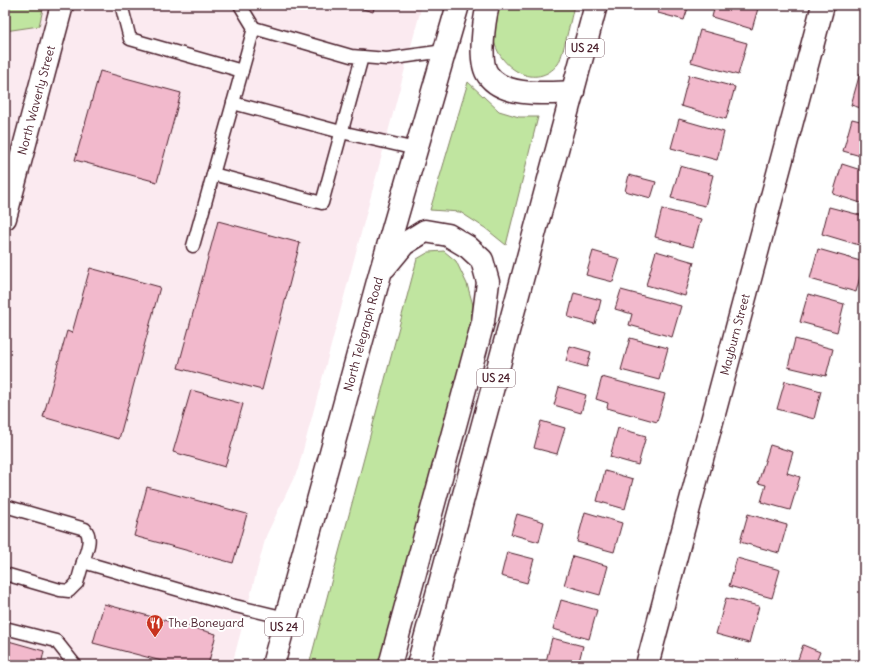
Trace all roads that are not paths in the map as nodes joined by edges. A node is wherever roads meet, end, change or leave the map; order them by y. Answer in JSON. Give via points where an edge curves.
{"nodes":[{"id":1,"x":62,"y":5,"type":"edge"},
{"id":2,"x":240,"y":5,"type":"edge"},
{"id":3,"x":458,"y":5,"type":"edge"},
{"id":4,"x":488,"y":5,"type":"edge"},
{"id":5,"x":596,"y":5,"type":"edge"},
{"id":6,"x":823,"y":5,"type":"edge"},
{"id":7,"x":120,"y":6,"type":"edge"},
{"id":8,"x":254,"y":28,"type":"junction"},
{"id":9,"x":444,"y":51,"type":"junction"},
{"id":10,"x":362,"y":57,"type":"junction"},
{"id":11,"x":242,"y":71,"type":"junction"},
{"id":12,"x":573,"y":92,"type":"junction"},
{"id":13,"x":233,"y":103,"type":"junction"},
{"id":14,"x":341,"y":132,"type":"junction"},
{"id":15,"x":416,"y":149,"type":"junction"},
{"id":16,"x":214,"y":174,"type":"junction"},
{"id":17,"x":5,"y":218,"type":"edge"},
{"id":18,"x":193,"y":246,"type":"dead end"},
{"id":19,"x":380,"y":274,"type":"junction"},
{"id":20,"x":5,"y":506,"type":"edge"},
{"id":21,"x":83,"y":562,"type":"junction"},
{"id":22,"x":5,"y":574,"type":"edge"},
{"id":23,"x":286,"y":618,"type":"junction"},
{"id":24,"x":5,"y":628,"type":"edge"},
{"id":25,"x":75,"y":665,"type":"edge"},
{"id":26,"x":274,"y":665,"type":"edge"},
{"id":27,"x":390,"y":665,"type":"edge"},
{"id":28,"x":418,"y":665,"type":"edge"},
{"id":29,"x":647,"y":665,"type":"edge"}],
"edges":[{"from":1,"to":17,"type":"main road","name":"North Waverly Street"},
{"from":2,"to":8,"type":"lane"},
{"from":3,"to":9,"type":"main road","name":"North Telegraph Road","number":"US 24"},
{"from":4,"to":12,"type":"main road","via":[[482,56],[487,75],[498,84],[518,92]]},
{"from":5,"to":12,"type":"main road","number":"US 24"},
{"from":6,"to":29,"type":"main road","name":"Mayburn Street"},
{"from":7,"to":11,"type":"lane","via":[[130,39]]},
{"from":8,"to":10,"type":"lane"},
{"from":8,"to":11,"type":"lane"},
{"from":9,"to":10,"type":"lane","via":[[387,58]]},
{"from":9,"to":15,"type":"main road","name":"North Telegraph Road","number":"US 24"},
{"from":10,"to":14,"type":"lane"},
{"from":11,"to":13,"type":"lane"},
{"from":12,"to":28,"type":"main road","number":"US 24"},
{"from":13,"to":14,"type":"lane"},
{"from":13,"to":16,"type":"lane"},
{"from":14,"to":15,"type":"lane"},
{"from":14,"to":16,"type":"lane","via":[[322,203]]},
{"from":15,"to":19,"type":"main road","name":"North Telegraph Road","number":"US 24"},
{"from":16,"to":18,"type":"lane"},
{"from":19,"to":23,"type":"main road","name":"North Telegraph Road","number":"US 24"},
{"from":19,"to":27,"type":"main road","via":[[404,244],[425,231],[448,235],[468,246],[482,260],[488,282],[483,322]]},
{"from":20,"to":21,"type":"lane","via":[[85,529],[89,540]]},
{"from":21,"to":22,"type":"lane","via":[[77,583],[69,591]]},
{"from":21,"to":23,"type":"lane","via":[[231,605]]},
{"from":23,"to":26,"type":"main road","name":"North Telegraph Road","number":"US 24"},
{"from":24,"to":25,"type":"lane","via":[[56,641]]}]}
